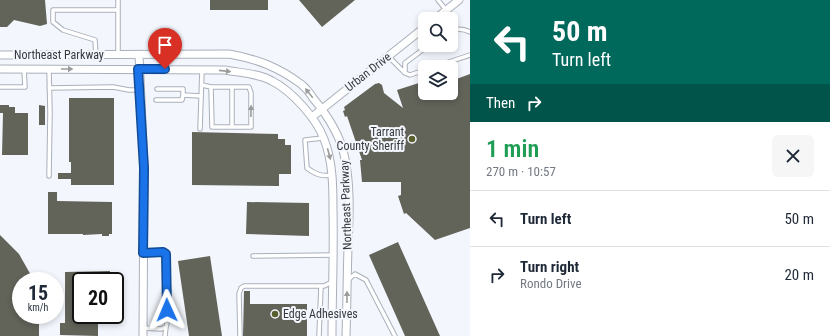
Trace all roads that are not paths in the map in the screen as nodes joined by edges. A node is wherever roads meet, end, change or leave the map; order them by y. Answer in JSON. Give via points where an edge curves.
{"nodes":[{"id":1,"x":118,"y":0,"type":"edge"},
{"id":2,"x":438,"y":0,"type":"edge"},
{"id":3,"x":459,"y":0,"type":"edge"},
{"id":4,"x":118,"y":10,"type":"junction"},
{"id":5,"x":446,"y":10,"type":"junction"},
{"id":6,"x":444,"y":12,"type":"edge"},
{"id":7,"x":458,"y":29,"type":"edge"},
{"id":8,"x":418,"y":32,"type":"edge"},
{"id":9,"x":470,"y":32,"type":"edge"},
{"id":10,"x":420,"y":52,"type":"edge"},
{"id":11,"x":0,"y":55,"type":"edge"},
{"id":12,"x":96,"y":55,"type":"junction"},
{"id":13,"x":118,"y":55,"type":"junction"},
{"id":14,"x":138,"y":55,"type":"junction"},
{"id":15,"x":470,"y":55,"type":"edge"},
{"id":16,"x":388,"y":56,"type":"junction"},
{"id":17,"x":455,"y":60,"type":"edge"},
{"id":18,"x":0,"y":69,"type":"edge"},
{"id":19,"x":24,"y":69,"type":"junction"},
{"id":20,"x":49,"y":69,"type":"junction"},
{"id":21,"x":138,"y":69,"type":"junction"},
{"id":22,"x":202,"y":70,"type":"junction"},
{"id":23,"x":418,"y":72,"type":"edge"},
{"id":24,"x":405,"y":73,"type":"junction"},
{"id":25,"x":202,"y":85,"type":"junction"},
{"id":26,"x":0,"y":87,"type":"edge"},
{"id":27,"x":211,"y":87,"type":"junction"},
{"id":28,"x":232,"y":87,"type":"junction"},
{"id":29,"x":49,"y":88,"type":"junction"},
{"id":30,"x":157,"y":89,"type":"dead end"},
{"id":31,"x":140,"y":90,"type":"junction"},
{"id":32,"x":183,"y":95,"type":"junction"},
{"id":33,"x":201,"y":96,"type":"junction"},
{"id":34,"x":156,"y":100,"type":"dead end"},
{"id":35,"x":322,"y":108,"type":"junction"},
{"id":36,"x":312,"y":117,"type":"junction"},
{"id":37,"x":232,"y":127,"type":"junction"},
{"id":38,"x":200,"y":128,"type":"dead end"},
{"id":39,"x":324,"y":138,"type":"junction"},
{"id":40,"x":333,"y":175,"type":"junction"},
{"id":41,"x":49,"y":176,"type":"dead end"},
{"id":42,"x":143,"y":253,"type":"junction"},
{"id":43,"x":334,"y":255,"type":"junction"},
{"id":44,"x":253,"y":256,"type":"dead end"},
{"id":45,"x":347,"y":281,"type":"junction"},
{"id":46,"x":332,"y":282,"type":"junction"},
{"id":47,"x":321,"y":286,"type":"junction"},
{"id":48,"x":166,"y":327,"type":"junction"},
{"id":49,"x":143,"y":332,"type":"edge"},
{"id":50,"x":165,"y":336,"type":"edge"},
{"id":51,"x":240,"y":336,"type":"edge"},
{"id":52,"x":319,"y":336,"type":"edge"},
{"id":53,"x":332,"y":336,"type":"edge"},
{"id":54,"x":346,"y":336,"type":"edge"},
{"id":55,"x":395,"y":336,"type":"edge"}],
"edges":[{"from":1,"to":4,"type":"lane"},
{"from":2,"to":5,"type":"lane"},
{"from":3,"to":5,"type":"street"},
{"from":4,"to":12,"type":"lane","via":[[53,10],[53,22],[62,30],[95,40]]},
{"from":4,"to":13,"type":"lane"},
{"from":5,"to":6,"type":"street"},
{"from":7,"to":9,"type":"lane"},
{"from":8,"to":16,"type":"street","name":"Urban Drive"},
{"from":10,"to":24,"type":"lane","via":[[405,63]]},
{"from":11,"to":12,"type":"street","name":"Northeast Parkway"},
{"from":12,"to":13,"type":"street","name":"Northeast Parkway"},
{"from":13,"to":14,"type":"street","name":"Northeast Parkway"},
{"from":14,"to":21,"type":"street"},
{"from":35,"to":14,"type":"street","name":"Northeast Parkway","one_way":true,"via":[[303,85],[270,65],[251,58],[229,54]]},
{"from":15,"to":17,"type":"lane"},
{"from":16,"to":24,"type":"lane"},
{"from":16,"to":35,"type":"street","name":"Urban Drive"},
{"from":18,"to":19,"type":"street","name":"Northeast Parkway"},
{"from":19,"to":20,"type":"street","name":"Northeast Parkway"},
{"from":19,"to":26,"type":"lane","via":[[24,87]]},
{"from":20,"to":21,"type":"street","name":"Northeast Parkway","one_way":true},
{"from":20,"to":29,"type":"lane"},
{"from":21,"to":22,"type":"street","name":"Northeast Parkway"},
{"from":21,"to":31,"type":"street"},
{"from":22,"to":25,"type":"lane"},
{"from":22,"to":36,"type":"street","name":"Northeast Parkway","one_way":true,"via":[[225,70],[271,80],[288,91]]},
{"from":23,"to":24,"type":"lane","via":[[410,75]]},
{"from":25,"to":27,"type":"lane"},
{"from":25,"to":33,"type":"lane"},
{"from":27,"to":28,"type":"lane"},
{"from":27,"to":37,"type":"lane","via":[[212,127]]},
{"from":28,"to":37,"type":"lane"},
{"from":37,"to":28,"type":"lane","one_way":true,"via":[[251,126],[249,87]]},
{"from":29,"to":31,"type":"lane","via":[[113,87]]},
{"from":29,"to":41,"type":"lane"},
{"from":30,"to":32,"type":"lane","via":[[183,89]]},
{"from":31,"to":42,"type":"street","via":[[144,168]]},
{"from":32,"to":33,"type":"lane"},
{"from":32,"to":34,"type":"lane","via":[[182,100]]},
{"from":33,"to":38,"type":"lane"},
{"from":35,"to":36,"type":"street","name":"Urban Drive"},
{"from":35,"to":45,"type":"street","name":"Northeast Parkway","via":[[346,159],[349,220]]},
{"from":36,"to":39,"type":"street","name":"Northeast Parkway"},
{"from":39,"to":40,"type":"street","name":"Northeast Parkway","one_way":true},
{"from":39,"to":40,"type":"lane","via":[[305,140],[307,168],[324,176]]},
{"from":40,"to":43,"type":"street","name":"Northeast Parkway"},
{"from":42,"to":48,"type":"lane","via":[[163,252],[166,256]]},
{"from":42,"to":49,"type":"street"},
{"from":43,"to":44,"type":"lane"},
{"from":43,"to":46,"type":"street","name":"Northeast Parkway"},
{"from":45,"to":46,"type":"street"},
{"from":54,"to":45,"type":"street","name":"Northeast Parkway","one_way":true},
{"from":45,"to":55,"type":"lane","via":[[355,274],[366,280]]},
{"from":46,"to":47,"type":"lane","via":[[327,286]]},
{"from":46,"to":53,"type":"street","name":"Northeast Parkway"},
{"from":47,"to":51,"type":"lane","via":[[244,286],[241,288]]},
{"from":47,"to":52,"type":"lane"},
{"from":48,"to":49,"type":"lane"},
{"from":48,"to":50,"type":"lane"}]}
